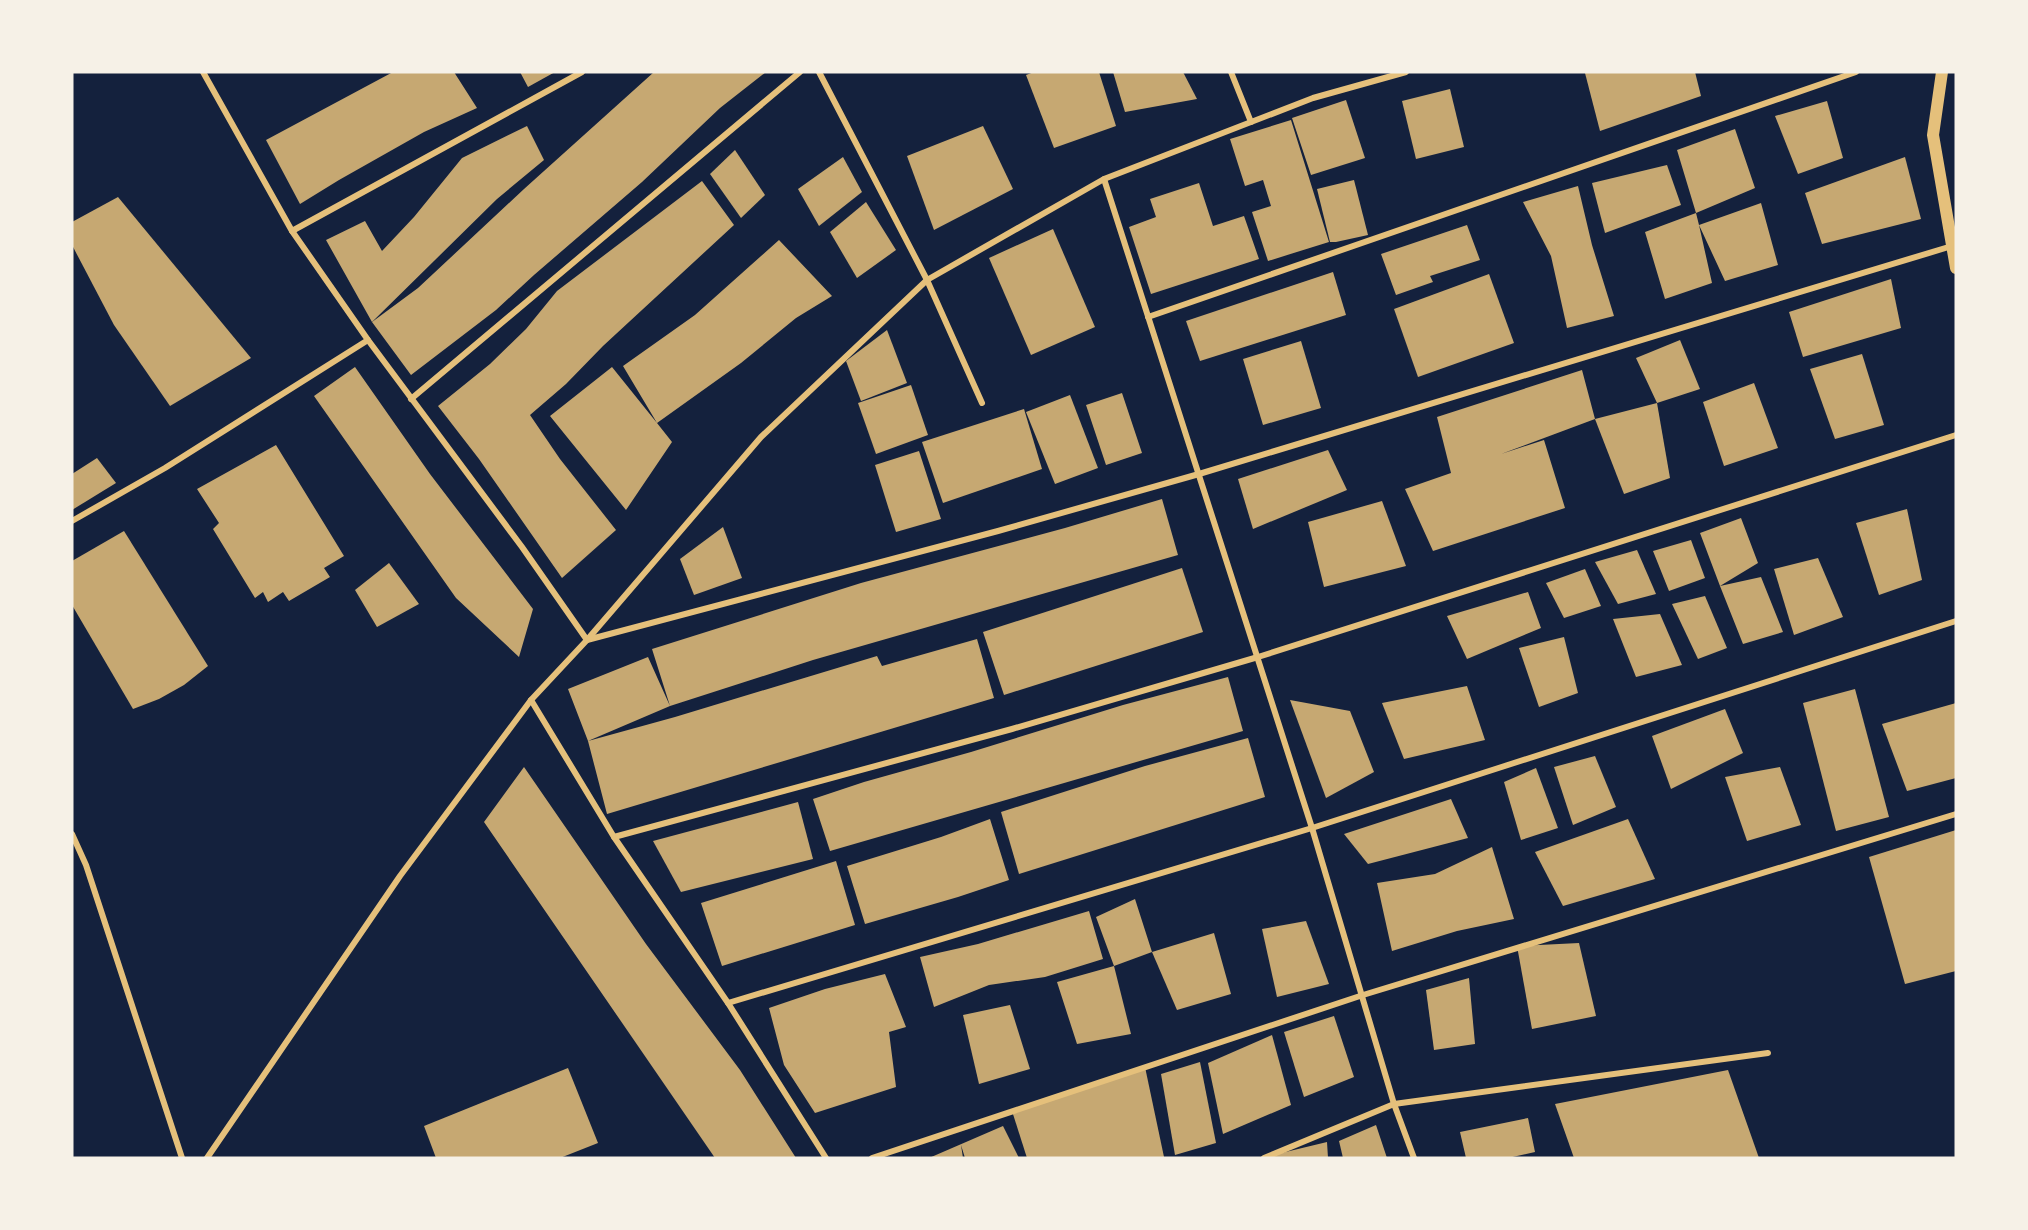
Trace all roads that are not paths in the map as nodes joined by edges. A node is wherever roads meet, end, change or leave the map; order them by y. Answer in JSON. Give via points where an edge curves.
{"nodes":[{"id":1,"x":214,"y":72,"type":"edge"},
{"id":2,"x":582,"y":72,"type":"edge"},
{"id":3,"x":800,"y":72,"type":"edge"},
{"id":4,"x":819,"y":72,"type":"edge"},
{"id":5,"x":1231,"y":72,"type":"edge"},
{"id":6,"x":1406,"y":72,"type":"edge"},
{"id":7,"x":1856,"y":72,"type":"edge"},
{"id":8,"x":1942,"y":72,"type":"edge"},
{"id":9,"x":205,"y":74,"type":"edge"},
{"id":10,"x":1251,"y":123,"type":"junction"},
{"id":11,"x":1104,"y":179,"type":"junction"},
{"id":12,"x":292,"y":231,"type":"junction"},
{"id":13,"x":1952,"y":246,"type":"junction"},
{"id":14,"x":1956,"y":267,"type":"edge"},
{"id":15,"x":927,"y":280,"type":"junction"},
{"id":16,"x":1148,"y":317,"type":"junction"},
{"id":17,"x":368,"y":340,"type":"junction"},
{"id":18,"x":411,"y":399,"type":"junction"},
{"id":19,"x":982,"y":403,"type":"dead end"},
{"id":20,"x":1956,"y":435,"type":"edge"},
{"id":21,"x":1199,"y":474,"type":"junction"},
{"id":22,"x":72,"y":521,"type":"edge"},
{"id":23,"x":1956,"y":621,"type":"edge"},
{"id":24,"x":587,"y":640,"type":"junction"},
{"id":25,"x":1258,"y":657,"type":"junction"},
{"id":26,"x":531,"y":700,"type":"junction"},
{"id":27,"x":1956,"y":814,"type":"edge"},
{"id":28,"x":1312,"y":828,"type":"junction"},
{"id":29,"x":72,"y":834,"type":"edge"},
{"id":30,"x":614,"y":837,"type":"junction"},
{"id":31,"x":1363,"y":995,"type":"junction"},
{"id":32,"x":728,"y":1003,"type":"junction"},
{"id":33,"x":1768,"y":1053,"type":"dead end"},
{"id":34,"x":1394,"y":1104,"type":"junction"},
{"id":35,"x":182,"y":1158,"type":"edge"},
{"id":36,"x":207,"y":1158,"type":"edge"},
{"id":37,"x":826,"y":1158,"type":"edge"},
{"id":38,"x":872,"y":1158,"type":"edge"},
{"id":39,"x":1264,"y":1158,"type":"edge"},
{"id":40,"x":1414,"y":1158,"type":"edge"}],
"edges":[{"from":1,"to":9,"type":"street"},
{"from":2,"to":12,"type":"street"},
{"from":3,"to":18,"type":"street"},
{"from":4,"to":15,"type":"street"},
{"from":5,"to":10,"type":"street"},
{"from":6,"to":10,"type":"street","via":[[1313,98]]},
{"from":7,"to":16,"type":"street"},
{"from":8,"to":13,"type":"main road","via":[[1933,135]]},
{"from":9,"to":12,"type":"street"},
{"from":10,"to":11,"type":"street"},
{"from":11,"to":15,"type":"street"},
{"from":11,"to":16,"type":"street"},
{"from":12,"to":17,"type":"street"},
{"from":13,"to":14,"type":"main road"},
{"from":13,"to":21,"type":"street"},
{"from":15,"to":19,"type":"street"},
{"from":15,"to":24,"type":"street","via":[[760,437]]},
{"from":16,"to":21,"type":"street"},
{"from":17,"to":18,"type":"street"},
{"from":17,"to":22,"type":"street","via":[[165,468]]},
{"from":18,"to":24,"type":"street"},
{"from":20,"to":25,"type":"street"},
{"from":21,"to":24,"type":"street"},
{"from":21,"to":25,"type":"street"},
{"from":23,"to":28,"type":"street"},
{"from":24,"to":26,"type":"street"},
{"from":25,"to":28,"type":"street"},
{"from":25,"to":30,"type":"street"},
{"from":26,"to":30,"type":"street"},
{"from":26,"to":36,"type":"street","via":[[400,876]]},
{"from":27,"to":31,"type":"street"},
{"from":28,"to":31,"type":"street"},
{"from":28,"to":32,"type":"street"},
{"from":29,"to":35,"type":"street"},
{"from":30,"to":32,"type":"street"},
{"from":31,"to":34,"type":"street"},
{"from":31,"to":38,"type":"street"},
{"from":32,"to":37,"type":"street"},
{"from":33,"to":34,"type":"street"},
{"from":34,"to":39,"type":"street"},
{"from":34,"to":40,"type":"street"}]}
